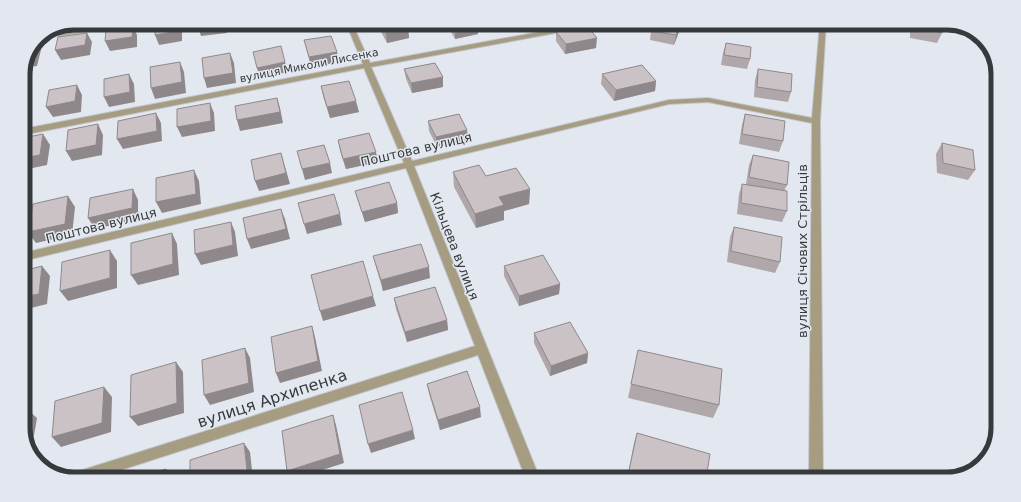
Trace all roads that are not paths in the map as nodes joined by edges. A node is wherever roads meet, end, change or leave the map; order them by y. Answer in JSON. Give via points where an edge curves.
{"nodes":[{"id":1,"x":85,"y":30,"type":"edge"},
{"id":2,"x":352,"y":30,"type":"edge"},
{"id":3,"x":560,"y":30,"type":"edge"},
{"id":4,"x":822,"y":30,"type":"edge"},
{"id":5,"x":54,"y":35,"type":"edge"},
{"id":6,"x":368,"y":65,"type":"junction"},
{"id":7,"x":816,"y":121,"type":"junction"},
{"id":8,"x":30,"y":131,"type":"edge"},
{"id":9,"x":409,"y":164,"type":"junction"},
{"id":10,"x":30,"y":255,"type":"edge"},
{"id":11,"x":481,"y":349,"type":"junction"},
{"id":12,"x":95,"y":472,"type":"edge"},
{"id":13,"x":530,"y":472,"type":"edge"},
{"id":14,"x":816,"y":472,"type":"edge"}],
"edges":[{"from":1,"to":5,"type":"street"},
{"from":2,"to":6,"type":"street","name":"Кільцева вулиця"},
{"from":3,"to":6,"type":"street","name":"вулиця Миколи Лисенка"},
{"from":4,"to":7,"type":"street","name":"вулиця Січових Стрільців"},
{"from":6,"to":8,"type":"street","name":"вулиця Миколи Лисенка"},
{"from":6,"to":9,"type":"street","name":"Кільцева вулиця"},
{"from":7,"to":9,"type":"street","name":"Поштова вулиця","via":[[708,100],[669,102]]},
{"from":7,"to":14,"type":"street","name":"вулиця Січових Стрільців"},
{"from":9,"to":10,"type":"street","name":"Поштова вулиця"},
{"from":9,"to":11,"type":"street","name":"Кільцева вулиця"},
{"from":11,"to":12,"type":"street","name":"вулиця Архипенка"},
{"from":11,"to":13,"type":"street","name":"Кільцева вулиця"}]}
